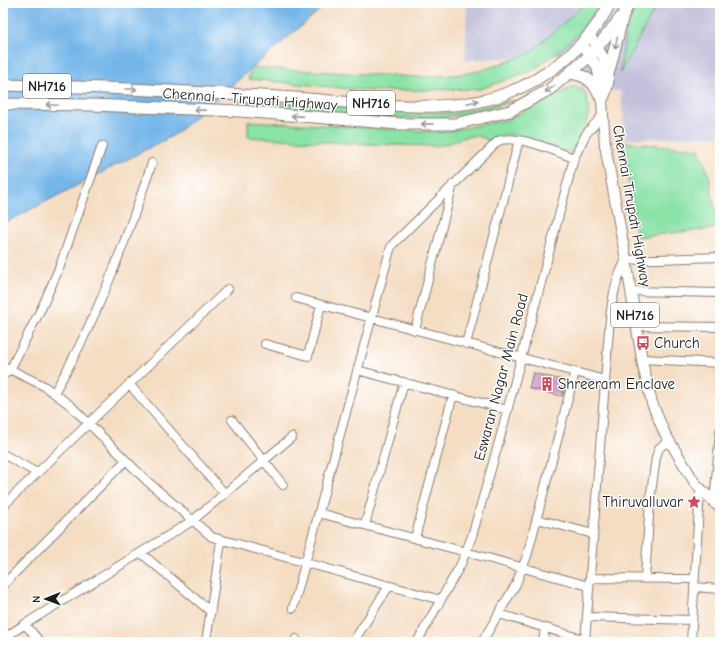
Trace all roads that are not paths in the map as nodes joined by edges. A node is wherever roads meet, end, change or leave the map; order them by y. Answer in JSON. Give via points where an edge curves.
{"nodes":[{"id":1,"x":610,"y":3,"type":"edge"},
{"id":2,"x":629,"y":3,"type":"edge"},
{"id":3,"x":624,"y":15,"type":"junction"},
{"id":4,"x":586,"y":40,"type":"junction"},
{"id":5,"x":594,"y":51,"type":"junction"},
{"id":6,"x":609,"y":71,"type":"junction"},
{"id":7,"x":570,"y":73,"type":"junction"},
{"id":8,"x":3,"y":85,"type":"edge"},
{"id":9,"x":597,"y":90,"type":"junction"},
{"id":10,"x":602,"y":101,"type":"junction"},
{"id":11,"x":3,"y":104,"type":"edge"},
{"id":12,"x":602,"y":116,"type":"junction"},
{"id":13,"x":519,"y":140,"type":"junction"},
{"id":14,"x":102,"y":146,"type":"dead end"},
{"id":15,"x":574,"y":158,"type":"junction"},
{"id":16,"x":152,"y":163,"type":"dead end"},
{"id":17,"x":453,"y":184,"type":"junction"},
{"id":18,"x":720,"y":257,"type":"edge"},
{"id":19,"x":626,"y":260,"type":"junction"},
{"id":20,"x":228,"y":289,"type":"dead end"},
{"id":21,"x":631,"y":291,"type":"junction"},
{"id":22,"x":720,"y":293,"type":"edge"},
{"id":23,"x":296,"y":298,"type":"dead end"},
{"id":24,"x":321,"y":305,"type":"junction"},
{"id":25,"x":371,"y":318,"type":"junction"},
{"id":26,"x":637,"y":326,"type":"junction"},
{"id":27,"x":720,"y":327,"type":"edge"},
{"id":28,"x":415,"y":330,"type":"junction"},
{"id":29,"x":265,"y":344,"type":"dead end"},
{"id":30,"x":466,"y":344,"type":"junction"},
{"id":31,"x":521,"y":359,"type":"junction"},
{"id":32,"x":642,"y":359,"type":"junction"},
{"id":33,"x":720,"y":363,"type":"edge"},
{"id":34,"x":7,"y":368,"type":"edge"},
{"id":35,"x":357,"y":370,"type":"junction"},
{"id":36,"x":575,"y":372,"type":"junction"},
{"id":37,"x":3,"y":375,"type":"edge"},
{"id":38,"x":605,"y":380,"type":"junction"},
{"id":39,"x":404,"y":382,"type":"junction"},
{"id":40,"x":129,"y":384,"type":"junction"},
{"id":41,"x":54,"y":393,"type":"junction"},
{"id":42,"x":453,"y":395,"type":"junction"},
{"id":43,"x":508,"y":410,"type":"junction"},
{"id":44,"x":232,"y":420,"type":"dead end"},
{"id":45,"x":89,"y":423,"type":"junction"},
{"id":46,"x":720,"y":431,"type":"edge"},
{"id":47,"x":292,"y":437,"type":"dead end"},
{"id":48,"x":669,"y":441,"type":"junction"},
{"id":49,"x":3,"y":454,"type":"edge"},
{"id":50,"x":264,"y":460,"type":"junction"},
{"id":51,"x":125,"y":461,"type":"junction"},
{"id":52,"x":718,"y":472,"type":"edge"},
{"id":53,"x":37,"y":474,"type":"junction"},
{"id":54,"x":283,"y":485,"type":"dead end"},
{"id":55,"x":700,"y":489,"type":"junction"},
{"id":56,"x":225,"y":494,"type":"junction"},
{"id":57,"x":3,"y":506,"type":"edge"},
{"id":58,"x":717,"y":506,"type":"edge"},
{"id":59,"x":319,"y":513,"type":"junction"},
{"id":60,"x":537,"y":519,"type":"junction"},
{"id":61,"x":192,"y":522,"type":"junction"},
{"id":62,"x":365,"y":525,"type":"junction"},
{"id":63,"x":593,"y":534,"type":"junction"},
{"id":64,"x":415,"y":538,"type":"junction"},
{"id":65,"x":221,"y":540,"type":"junction"},
{"id":66,"x":466,"y":552,"type":"junction"},
{"id":67,"x":141,"y":553,"type":"junction"},
{"id":68,"x":305,"y":564,"type":"junction"},
{"id":69,"x":523,"y":568,"type":"junction"},
{"id":70,"x":590,"y":578,"type":"junction"},
{"id":71,"x":644,"y":579,"type":"junction"},
{"id":72,"x":694,"y":583,"type":"junction"},
{"id":73,"x":3,"y":585,"type":"edge"},
{"id":74,"x":389,"y":586,"type":"junction"},
{"id":75,"x":589,"y":586,"type":"junction"},
{"id":76,"x":720,"y":589,"type":"edge"},
{"id":77,"x":441,"y":600,"type":"junction"},
{"id":78,"x":293,"y":608,"type":"dead end"},
{"id":79,"x":211,"y":612,"type":"junction"},
{"id":80,"x":499,"y":614,"type":"junction"},
{"id":81,"x":587,"y":617,"type":"junction"},
{"id":82,"x":692,"y":620,"type":"junction"},
{"id":83,"x":25,"y":624,"type":"junction"},
{"id":84,"x":545,"y":628,"type":"junction"},
{"id":85,"x":3,"y":639,"type":"edge"},
{"id":86,"x":586,"y":641,"type":"edge"},
{"id":87,"x":40,"y":642,"type":"edge"},
{"id":88,"x":206,"y":642,"type":"edge"},
{"id":89,"x":353,"y":642,"type":"edge"},
{"id":90,"x":418,"y":642,"type":"edge"},
{"id":91,"x":482,"y":642,"type":"edge"},
{"id":92,"x":543,"y":642,"type":"edge"},
{"id":93,"x":691,"y":642,"type":"edge"}],
"edges":[{"from":1,"to":4,"type":"highway","name":"Chennai - Tirupati Highway"},
{"from":2,"to":3,"type":"highway"},
{"from":3,"to":5,"type":"highway","name":"Chennai - Tirupati Highway"},
{"from":3,"to":6,"type":"highway","one_way":true},
{"from":4,"to":5,"type":"main road"},
{"from":8,"to":4,"type":"highway","name":"Chennai - Tirupati Highway","number":"NH716","one_way":true,"via":[[92,86],[453,106],[502,95],[542,77]]},
{"from":5,"to":6,"type":"main road"},
{"from":5,"to":7,"type":"highway","name":"Chennai - Tirupati Highway","number":"NH716"},
{"from":5,"to":9,"type":"main road","via":[[599,76]]},
{"from":6,"to":10,"type":"main road","via":[[609,88]]},
{"from":7,"to":9,"type":"highway","via":[[583,76],[592,82]]},
{"from":7,"to":11,"type":"highway","name":"Chennai - Tirupati Highway","number":"NH716","one_way":true,"via":[[550,89],[510,111],[455,124],[400,124],[239,111]]},
{"from":9,"to":10,"type":"main road"},
{"from":10,"to":12,"type":"main road","name":"Chennai Tirupati Highway","number":"NH716"},
{"from":12,"to":15,"type":"street","name":"Eswaran Nagar Main Road","via":[[586,134]]},
{"from":12,"to":19,"type":"main road","name":"Chennai Tirupati Highway","number":"NH716"},
{"from":13,"to":15,"type":"street"},
{"from":13,"to":17,"type":"street","via":[[498,140]]},
{"from":13,"to":30,"type":"street"},
{"from":14,"to":34,"type":"street","via":[[44,305]]},
{"from":15,"to":31,"type":"street","name":"Eswaran Nagar Main Road"},
{"from":16,"to":41,"type":"street","via":[[127,238],[94,319]]},
{"from":17,"to":25,"type":"street","via":[[398,238],[390,250]]},
{"from":17,"to":28,"type":"street"},
{"from":18,"to":19,"type":"street"},
{"from":19,"to":21,"type":"main road","name":"Chennai Tirupati Highway","number":"NH716"},
{"from":19,"to":38,"type":"street","via":[[619,273],[611,307]]},
{"from":20,"to":40,"type":"street"},
{"from":21,"to":22,"type":"street"},
{"from":21,"to":26,"type":"main road","name":"Chennai Tirupati Highway","number":"NH716"},
{"from":23,"to":24,"type":"street"},
{"from":24,"to":25,"type":"street"},
{"from":24,"to":29,"type":"street","via":[[308,356]]},
{"from":25,"to":28,"type":"street"},
{"from":25,"to":35,"type":"street"},
{"from":26,"to":27,"type":"street"},
{"from":26,"to":32,"type":"main road","name":"Chennai Tirupati Highway","number":"NH716"},
{"from":28,"to":30,"type":"street"},
{"from":30,"to":31,"type":"street"},
{"from":31,"to":36,"type":"street"},
{"from":31,"to":43,"type":"street","name":"Eswaran Nagar Main Road"},
{"from":32,"to":33,"type":"street"},
{"from":32,"to":48,"type":"main road","name":"Chennai Tirupati Highway","number":"NH716","via":[[652,403]]},
{"from":34,"to":37,"type":"street"},
{"from":34,"to":41,"type":"street"},
{"from":35,"to":39,"type":"street"},
{"from":35,"to":59,"type":"street"},
{"from":36,"to":38,"type":"street"},
{"from":36,"to":60,"type":"street"},
{"from":38,"to":63,"type":"street"},
{"from":39,"to":42,"type":"street"},
{"from":39,"to":62,"type":"street"},
{"from":40,"to":45,"type":"street"},
{"from":40,"to":56,"type":"street"},
{"from":41,"to":45,"type":"street"},
{"from":42,"to":43,"type":"street"},
{"from":42,"to":64,"type":"street"},
{"from":43,"to":66,"type":"street","name":"Eswaran Nagar Main Road"},
{"from":44,"to":50,"type":"street"},
{"from":45,"to":51,"type":"street"},
{"from":45,"to":53,"type":"street"},
{"from":46,"to":52,"type":"street"},
{"from":47,"to":50,"type":"street"},
{"from":48,"to":55,"type":"main road","name":"Chennai Tirupati Highway","number":"NH716"},
{"from":48,"to":71,"type":"street","via":[[659,448],[656,457],[648,516]]},
{"from":49,"to":53,"type":"street"},
{"from":50,"to":54,"type":"street"},
{"from":50,"to":56,"type":"street"},
{"from":51,"to":61,"type":"street"},
{"from":51,"to":73,"type":"street"},
{"from":52,"to":58,"type":"street"},
{"from":53,"to":57,"type":"street"},
{"from":55,"to":58,"type":"main road","name":"Chennai Tirupati Highway","number":"NH716"},
{"from":55,"to":72,"type":"street"},
{"from":56,"to":61,"type":"street"},
{"from":59,"to":62,"type":"street"},
{"from":59,"to":68,"type":"street"},
{"from":60,"to":63,"type":"street"},
{"from":60,"to":69,"type":"street"},
{"from":61,"to":65,"type":"street","via":[[212,537]]},
{"from":61,"to":67,"type":"street"},
{"from":62,"to":64,"type":"street"},
{"from":63,"to":70,"type":"street"},
{"from":64,"to":66,"type":"street"},
{"from":65,"to":68,"type":"street"},
{"from":65,"to":79,"type":"street"},
{"from":66,"to":69,"type":"street"},
{"from":66,"to":77,"type":"street","name":"Eswaran Nagar Main Road"},
{"from":67,"to":79,"type":"street"},
{"from":67,"to":83,"type":"street"},
{"from":68,"to":74,"type":"street"},
{"from":68,"to":78,"type":"street"},
{"from":69,"to":75,"type":"street"},
{"from":69,"to":80,"type":"street"},
{"from":70,"to":71,"type":"street"},
{"from":70,"to":75,"type":"street"},
{"from":71,"to":72,"type":"street"},
{"from":72,"to":76,"type":"street"},
{"from":72,"to":82,"type":"street"},
{"from":74,"to":77,"type":"street"},
{"from":74,"to":89,"type":"street"},
{"from":75,"to":81,"type":"street"},
{"from":77,"to":90,"type":"street","name":"Eswaran Nagar Main Road"},
{"from":79,"to":88,"type":"street"},
{"from":80,"to":84,"type":"street"},
{"from":80,"to":91,"type":"street"},
{"from":81,"to":82,"type":"street"},
{"from":81,"to":86,"type":"street"},
{"from":82,"to":93,"type":"street"},
{"from":83,"to":85,"type":"street"},
{"from":83,"to":87,"type":"street"},
{"from":84,"to":86,"type":"street"},
{"from":84,"to":92,"type":"street"}]}
